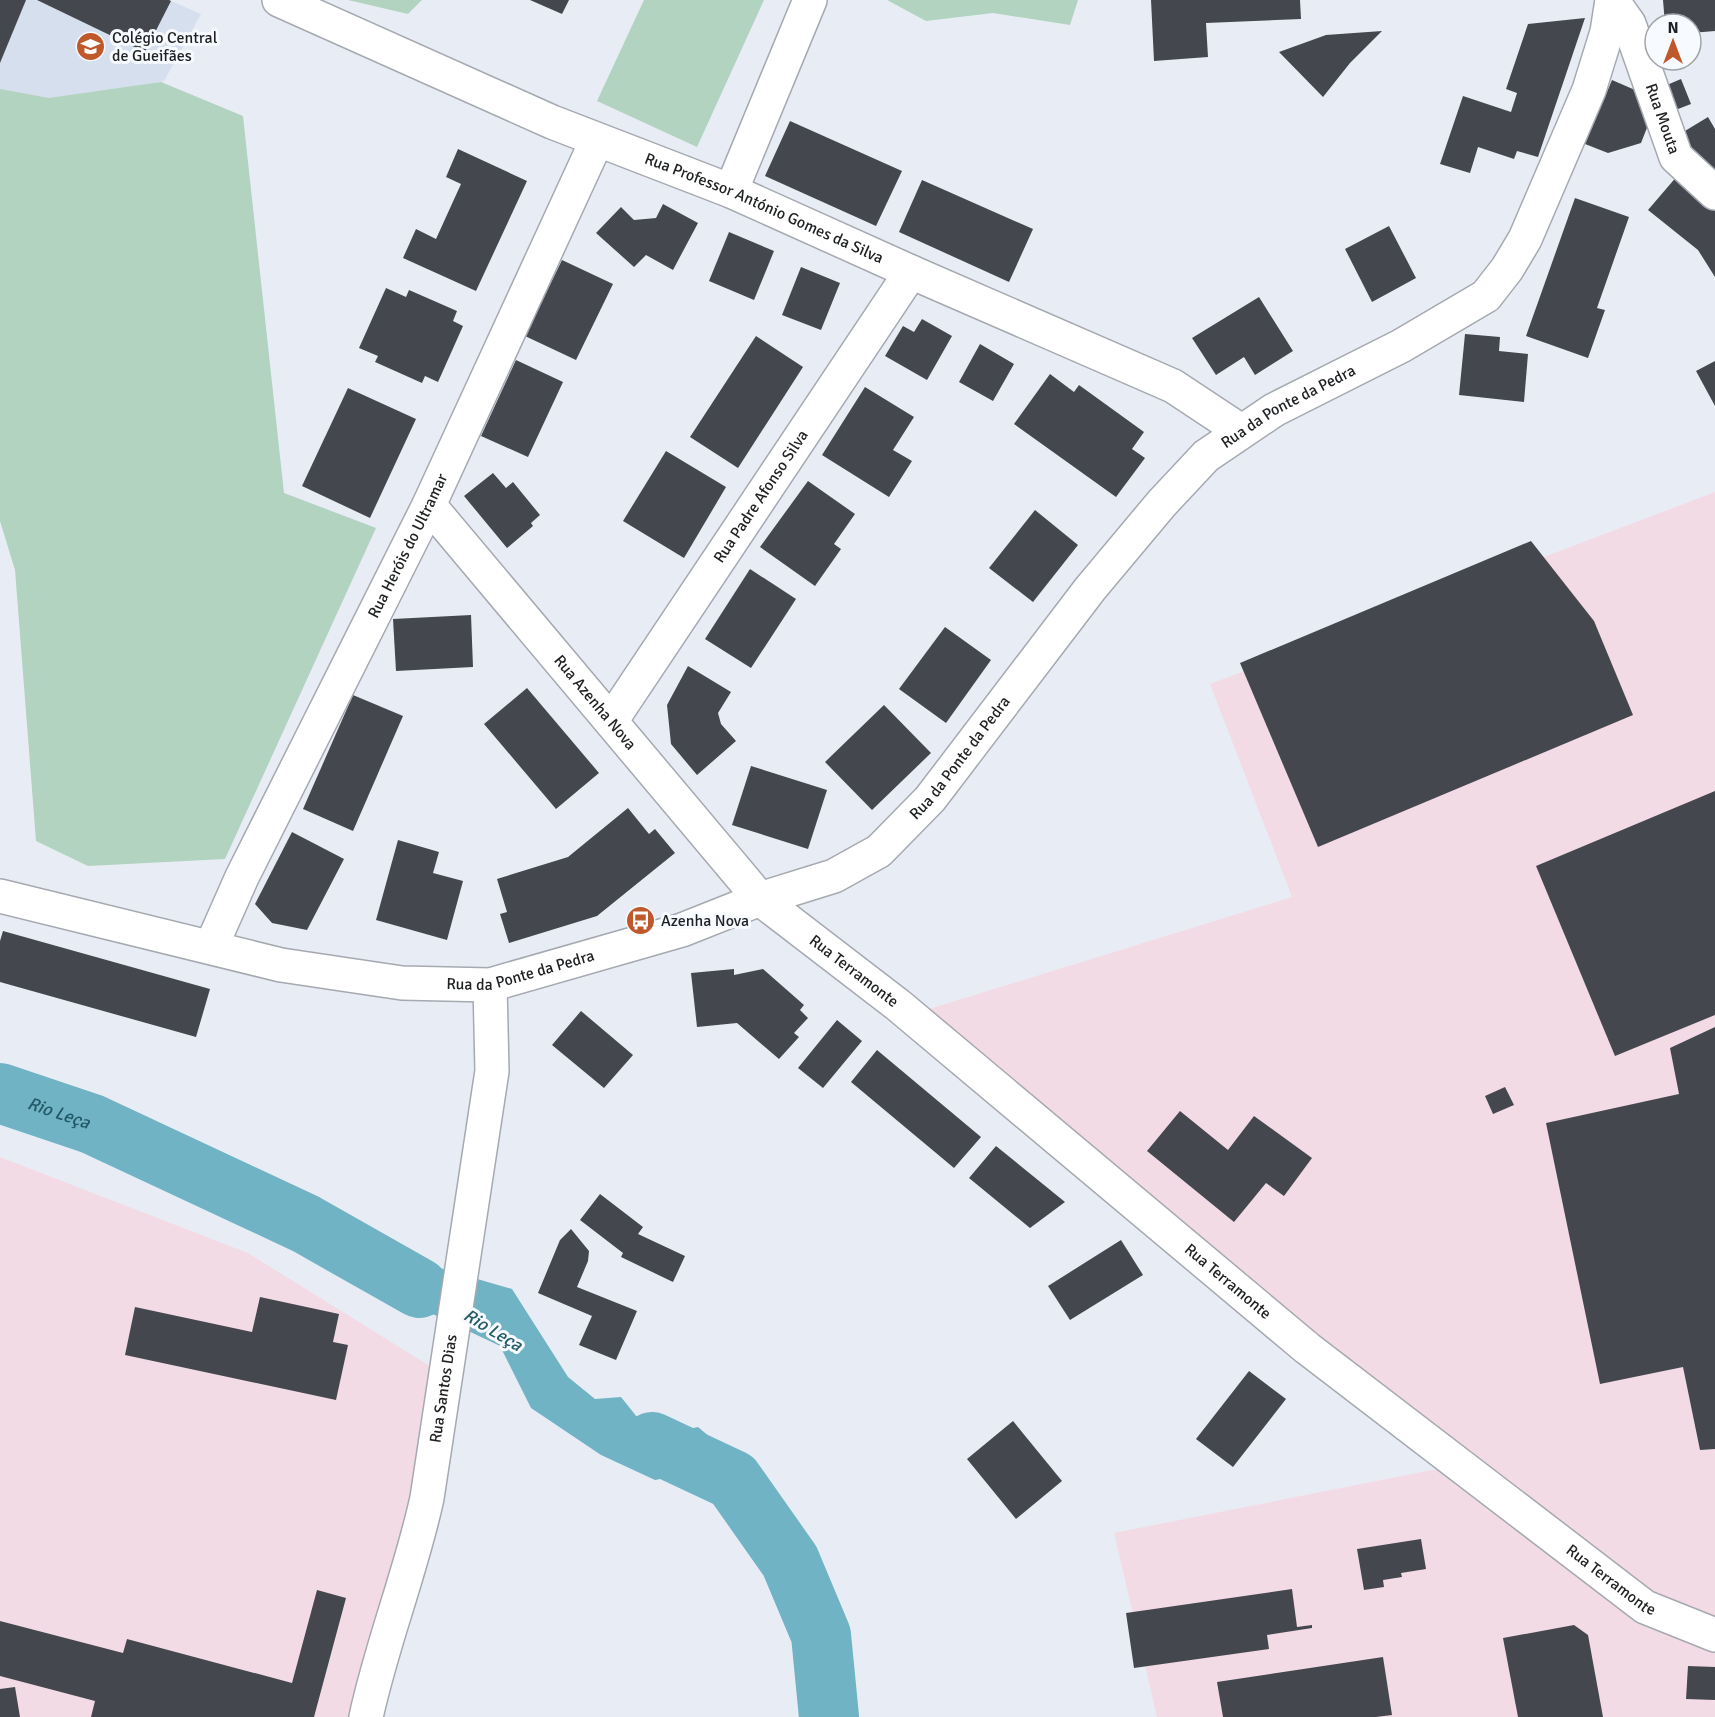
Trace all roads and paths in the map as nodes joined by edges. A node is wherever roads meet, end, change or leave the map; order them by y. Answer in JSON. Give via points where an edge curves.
{"nodes":[{"id":1,"x":279,"y":0,"type":"edge"},
{"id":2,"x":810,"y":0,"type":"edge"},
{"id":3,"x":1612,"y":0,"type":"edge"},
{"id":4,"x":597,"y":140,"type":"junction"},
{"id":5,"x":731,"y":191,"type":"junction"},
{"id":6,"x":1715,"y":193,"type":"edge"},
{"id":7,"x":911,"y":272,"type":"junction"},
{"id":8,"x":1241,"y":431,"type":"junction"},
{"id":9,"x":429,"y":505,"type":"junction"},
{"id":10,"x":611,"y":721,"type":"junction"},
{"id":11,"x":0,"y":896,"type":"edge"},
{"id":12,"x":760,"y":899,"type":"junction"},
{"id":13,"x":211,"y":947,"type":"junction"},
{"id":14,"x":490,"y":985,"type":"junction"},
{"id":15,"x":1715,"y":1635,"type":"edge"},
{"id":16,"x":366,"y":1717,"type":"edge"}],
"edges":[{"from":1,"to":4,"type":"street","name":"Rua Professor António Gomes da Silva"},
{"from":2,"to":5,"type":"street"},
{"from":3,"to":6,"type":"street","name":"Rua Mouta","via":[[1629,24],[1676,157]]},
{"from":3,"to":8,"type":"street","name":"Rua da Ponte da Pedra","via":[[1607,32],[1589,90],[1525,239],[1486,296]]},
{"from":4,"to":5,"type":"street","name":"Rua Professor António Gomes da Silva"},
{"from":4,"to":9,"type":"street","name":"Rua Heróis do Ultramar"},
{"from":5,"to":7,"type":"street","name":"Rua Professor António Gomes da Silva"},
{"from":7,"to":8,"type":"street","name":"Rua Professor António Gomes da Silva","via":[[1173,386]]},
{"from":7,"to":10,"type":"street","name":"Rua Padre Afonso Silva"},
{"from":8,"to":12,"type":"street","name":"Rua da Ponte da Pedra","via":[[1206,456],[1162,503],[1090,589],[930,799],[879,851],[834,876]]},
{"from":9,"to":10,"type":"street","name":"Rua Azenha Nova"},
{"from":9,"to":13,"type":"street","name":"Rua Heróis do Ultramar","via":[[242,877]]},
{"from":10,"to":12,"type":"street","name":"Rua Azenha Nova"},
{"from":11,"to":13,"type":"street","name":"Rua da Ponte da Pedra"},
{"from":12,"to":14,"type":"street","name":"Rua da Ponte da Pedra","via":[[682,930]]},
{"from":12,"to":15,"type":"street","name":"Rua Terramonte","via":[[898,1005],[1307,1348],[1645,1607]]},
{"from":13,"to":14,"type":"street","name":"Rua da Ponte da Pedra","via":[[281,965],[402,983]]},
{"from":14,"to":16,"type":"street","name":"Rua Santos Dias","via":[[492,1071],[427,1498]]}]}
